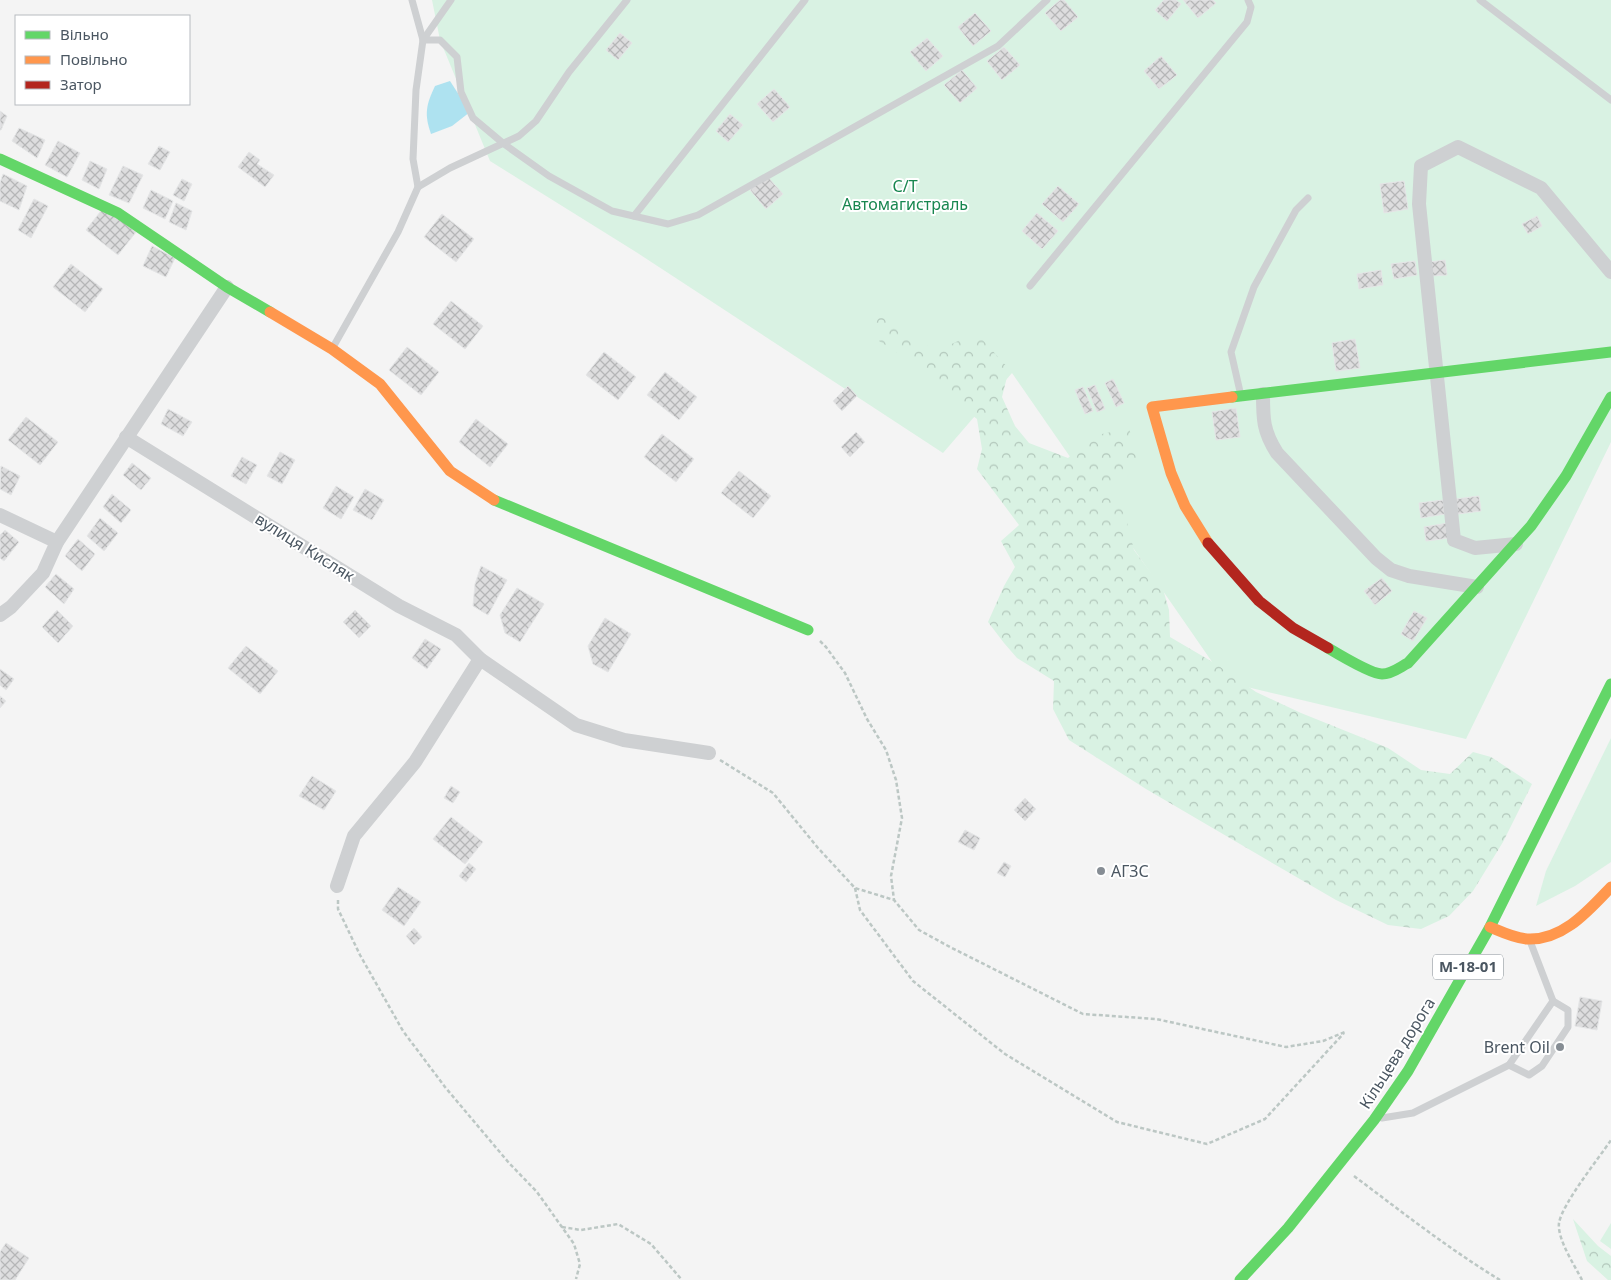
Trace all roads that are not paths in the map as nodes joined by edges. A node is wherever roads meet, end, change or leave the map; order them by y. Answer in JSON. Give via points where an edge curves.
{"nodes":[{"id":1,"x":412,"y":0,"type":"edge"},
{"id":2,"x":451,"y":0,"type":"edge"},
{"id":3,"x":627,"y":0,"type":"edge"},
{"id":4,"x":805,"y":0,"type":"edge"},
{"id":5,"x":1047,"y":0,"type":"edge"},
{"id":6,"x":1248,"y":0,"type":"edge"},
{"id":7,"x":1480,"y":0,"type":"edge"},
{"id":8,"x":423,"y":40,"type":"junction"},
{"id":9,"x":1611,"y":100,"type":"edge"},
{"id":10,"x":504,"y":144,"type":"junction"},
{"id":11,"x":0,"y":159,"type":"edge"},
{"id":12,"x":418,"y":187,"type":"junction"},
{"id":13,"x":1308,"y":198,"type":"dead end"},
{"id":14,"x":634,"y":216,"type":"junction"},
{"id":15,"x":1611,"y":272,"type":"edge"},
{"id":16,"x":1030,"y":286,"type":"dead end"},
{"id":17,"x":226,"y":287,"type":"junction"},
{"id":18,"x":332,"y":349,"type":"junction"},
{"id":19,"x":1611,"y":352,"type":"edge"},
{"id":20,"x":1437,"y":373,"type":"junction"},
{"id":21,"x":1263,"y":394,"type":"junction"},
{"id":22,"x":1241,"y":396,"type":"junction"},
{"id":23,"x":1611,"y":397,"type":"edge"},
{"id":24,"x":126,"y":436,"type":"junction"},
{"id":25,"x":0,"y":515,"type":"edge"},
{"id":26,"x":58,"y":542,"type":"junction"},
{"id":27,"x":1516,"y":544,"type":"junction"},
{"id":28,"x":1477,"y":586,"type":"junction"},
{"id":29,"x":0,"y":615,"type":"edge"},
{"id":30,"x":808,"y":630,"type":"road end"},
{"id":31,"x":480,"y":659,"type":"junction"},
{"id":32,"x":1611,"y":684,"type":"edge"},
{"id":33,"x":709,"y":753,"type":"road end"},
{"id":34,"x":337,"y":886,"type":"road end"},
{"id":35,"x":1611,"y":886,"type":"edge"},
{"id":36,"x":1490,"y":927,"type":"junction"},
{"id":37,"x":1530,"y":940,"type":"junction"},
{"id":38,"x":1554,"y":1001,"type":"junction"},
{"id":39,"x":1509,"y":1065,"type":"junction"},
{"id":40,"x":1374,"y":1120,"type":"junction"},
{"id":41,"x":1240,"y":1280,"type":"edge"}],
"edges":[{"from":1,"to":8,"type":"lane"},
{"from":2,"to":8,"type":"lane"},
{"from":3,"to":10,"type":"lane","via":[[569,72],[536,122]]},
{"from":4,"to":14,"type":"lane"},
{"from":5,"to":14,"type":"lane","via":[[998,46],[698,214],[668,224]]},
{"from":6,"to":16,"type":"lane","via":[[1251,7],[1247,22]]},
{"from":7,"to":9,"type":"lane"},
{"from":8,"to":10,"type":"lane","via":[[440,40],[456,57],[461,92],[474,118]]},
{"from":8,"to":12,"type":"lane","via":[[416,90],[413,159]]},
{"from":10,"to":12,"type":"lane","via":[[450,168]]},
{"from":10,"to":14,"type":"lane","via":[[548,176],[612,211]]},
{"from":11,"to":17,"type":"main road","via":[[118,213]]},
{"from":12,"to":18,"type":"lane","via":[[398,232]]},
{"from":13,"to":22,"type":"lane","via":[[1296,210],[1254,287],[1231,352]]},
{"from":15,"to":20,"type":"street","via":[[1541,188],[1458,147],[1421,166],[1419,204]]},
{"from":17,"to":18,"type":"main road"},
{"from":17,"to":24,"type":"street"},
{"from":18,"to":30,"type":"main road","via":[[380,384],[450,471],[490,499]]},
{"from":19,"to":20,"type":"main road"},
{"from":20,"to":21,"type":"main road"},
{"from":20,"to":27,"type":"street","via":[[1454,540],[1475,548]]},
{"from":21,"to":22,"type":"main road"},
{"from":21,"to":28,"type":"street","via":[[1268,438],[1277,453],[1376,558],[1392,570],[1409,576]]},
{"from":22,"to":28,"type":"main road","via":[[1152,407],[1171,473],[1185,506],[1208,544],[1260,601],[1293,628],[1348,660],[1381,674],[1408,663]]},
{"from":23,"to":27,"type":"main road","via":[[1566,476]]},
{"from":24,"to":26,"type":"street"},
{"from":24,"to":31,"type":"street","name":"вулиця Кисляк","via":[[399,606],[456,634]]},
{"from":25,"to":26,"type":"street"},
{"from":26,"to":29,"type":"street","via":[[43,573]]},
{"from":27,"to":28,"type":"main road"},
{"from":31,"to":33,"type":"street","name":"вулиця Кисляк","via":[[576,725],[624,740]]},
{"from":31,"to":34,"type":"street","via":[[415,762],[354,836]]},
{"from":32,"to":36,"type":"main road","name":"Кільцева дорога","number":"М-18-01"},
{"from":35,"to":37,"type":"main road","via":[[1590,911],[1566,927]]},
{"from":36,"to":37,"type":"main road"},
{"from":36,"to":40,"type":"main road","name":"Кільцева дорога","number":"М-18-01","via":[[1408,1071]]},
{"from":37,"to":38,"type":"lane"},
{"from":38,"to":39,"type":"lane"},
{"from":38,"to":39,"type":"lane","via":[[1568,1010],[1568,1028],[1542,1066],[1529,1075]]},
{"from":39,"to":40,"type":"lane","via":[[1413,1113]]},
{"from":40,"to":41,"type":"main road","name":"Кільцева дорога","number":"М-18-01","via":[[1288,1228]]}]}
